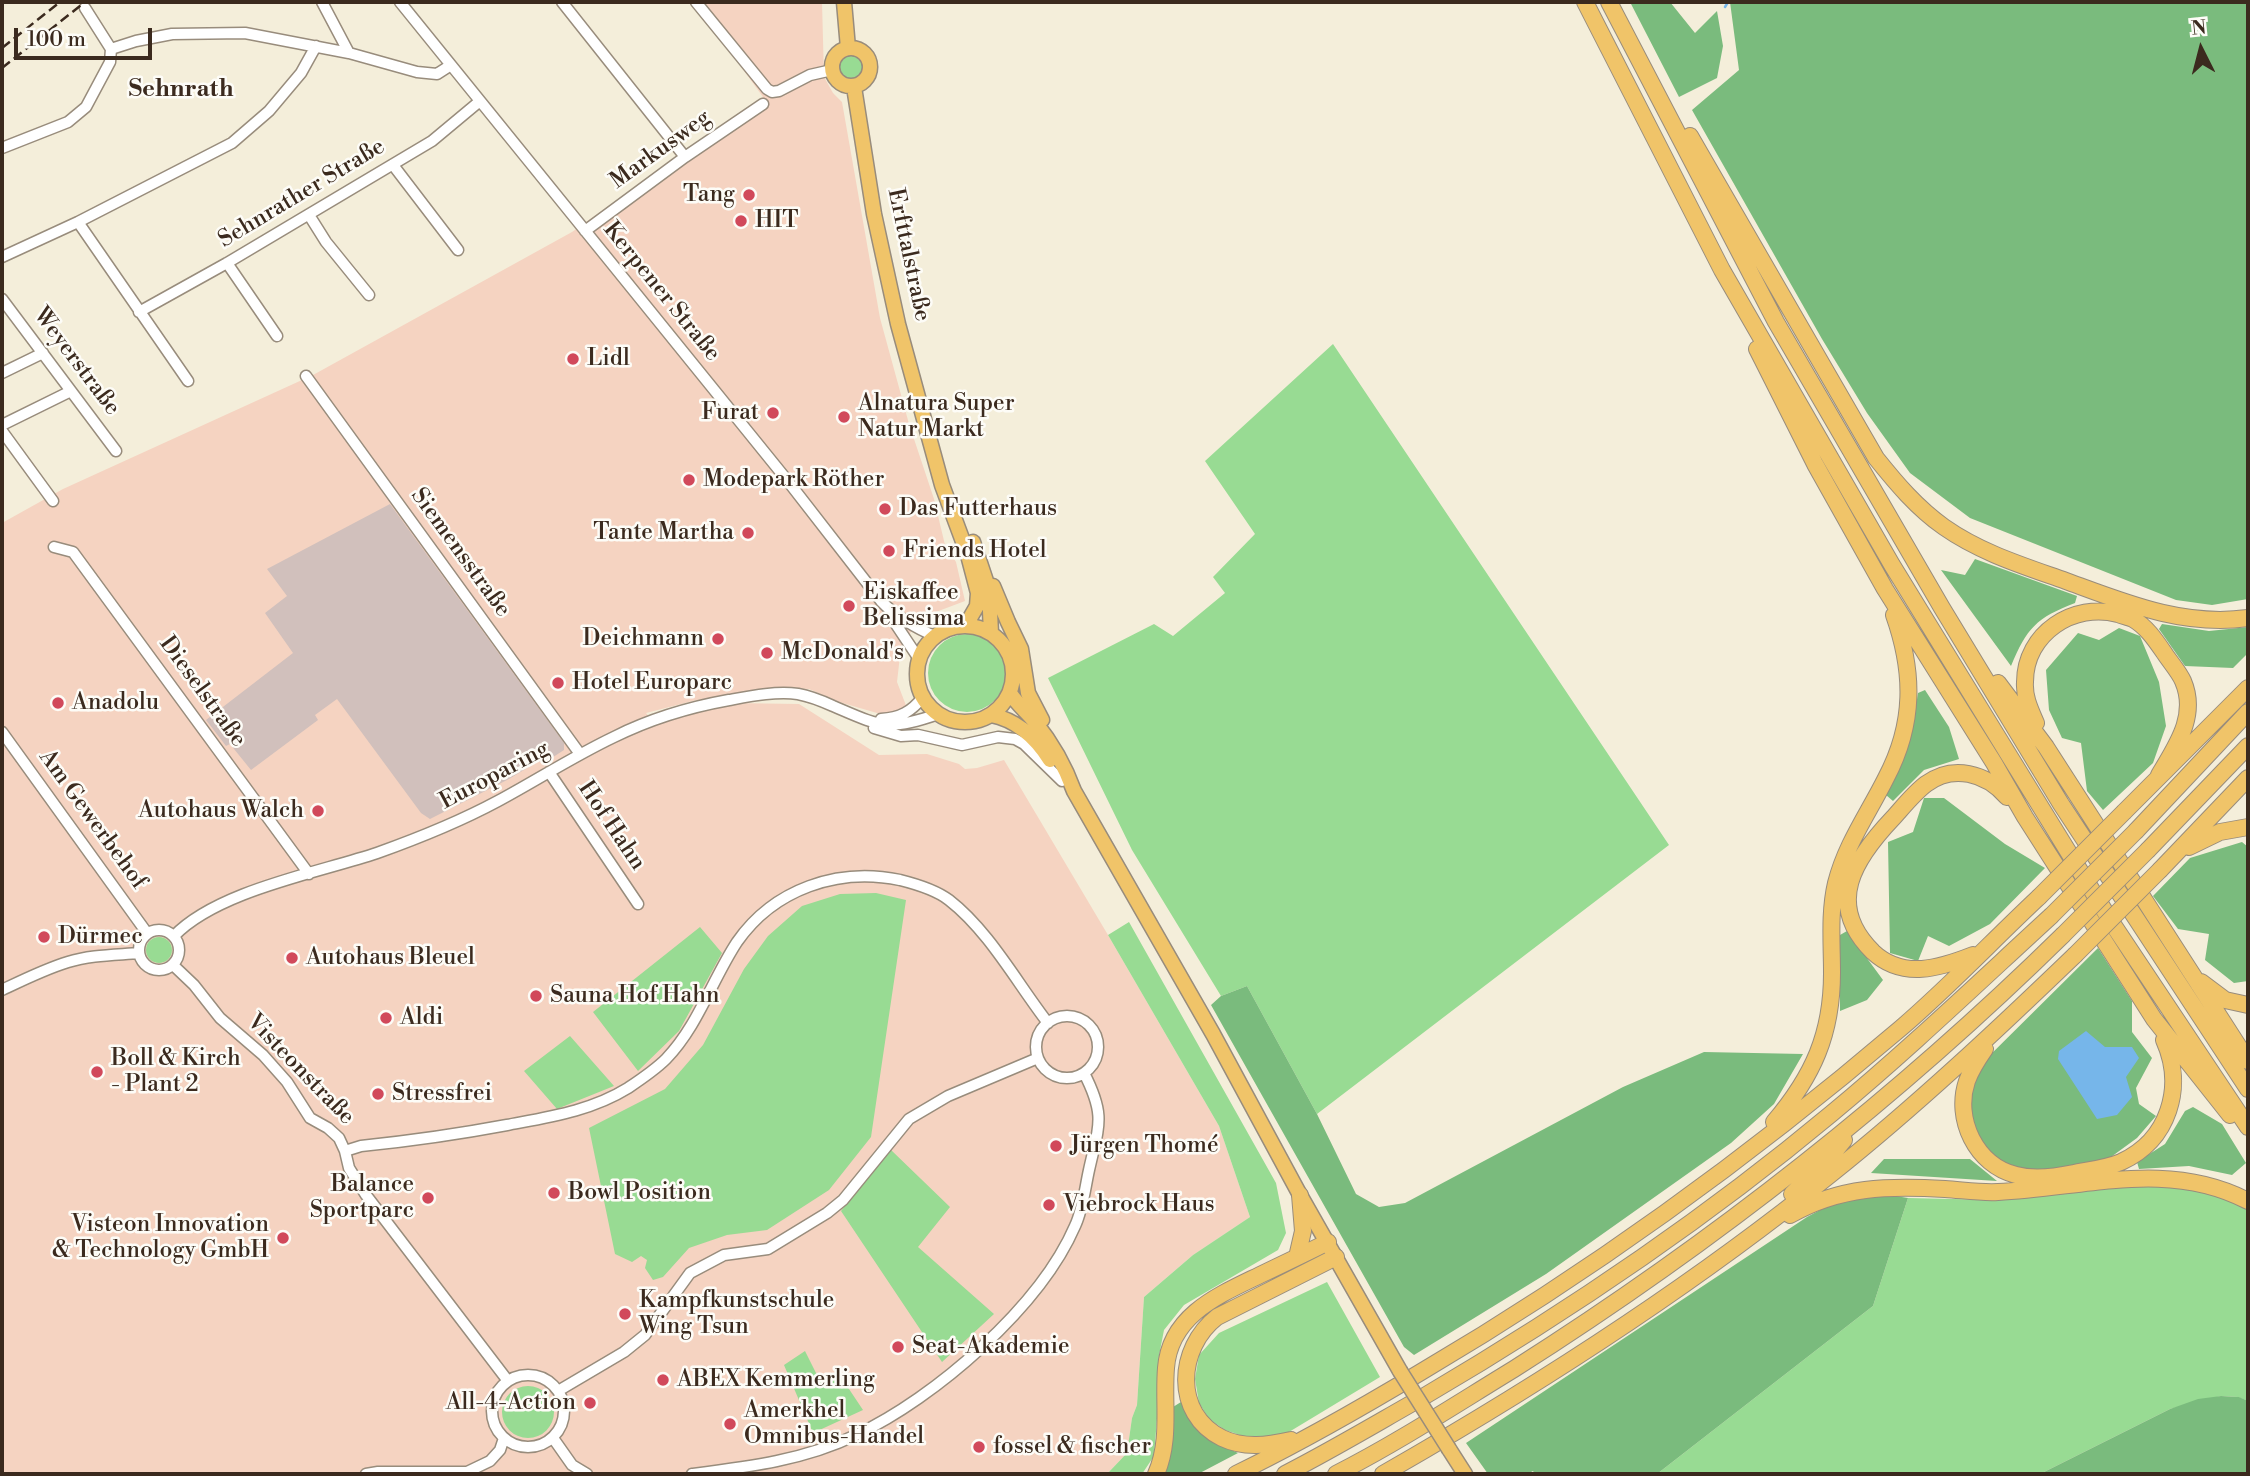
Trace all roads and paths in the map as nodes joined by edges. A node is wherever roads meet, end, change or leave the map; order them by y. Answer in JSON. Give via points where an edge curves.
{"nodes":[{"id":1,"x":322,"y":2,"type":"edge"},
{"id":2,"x":400,"y":2,"type":"edge"},
{"id":3,"x":562,"y":2,"type":"edge"},
{"id":4,"x":696,"y":2,"type":"edge"},
{"id":5,"x":844,"y":2,"type":"edge"},
{"id":6,"x":1585,"y":2,"type":"edge"},
{"id":7,"x":1609,"y":2,"type":"edge"},
{"id":8,"x":85,"y":8,"type":"dead end"},
{"id":9,"x":1629,"y":40,"type":"junction"},
{"id":10,"x":316,"y":47,"type":"junction"},
{"id":11,"x":848,"y":48,"type":"junction"},
{"id":12,"x":111,"y":49,"type":"junction"},
{"id":13,"x":349,"y":52,"type":"junction"},
{"id":14,"x":451,"y":65,"type":"junction"},
{"id":15,"x":832,"y":70,"type":"junction"},
{"id":16,"x":854,"y":87,"type":"junction"},
{"id":17,"x":480,"y":101,"type":"junction"},
{"id":18,"x":763,"y":104,"type":"dead end"},
{"id":19,"x":2,"y":148,"type":"edge"},
{"id":20,"x":685,"y":157,"type":"junction"},
{"id":21,"x":393,"y":164,"type":"junction"},
{"id":22,"x":309,"y":215,"type":"junction"},
{"id":23,"x":78,"y":222,"type":"junction"},
{"id":24,"x":585,"y":231,"type":"junction"},
{"id":25,"x":457,"y":250,"type":"dead end"},
{"id":26,"x":2,"y":257,"type":"edge"},
{"id":27,"x":227,"y":263,"type":"junction"},
{"id":28,"x":1722,"y":270,"type":"junction"},
{"id":29,"x":369,"y":295,"type":"dead end"},
{"id":30,"x":2,"y":299,"type":"edge"},
{"id":31,"x":139,"y":312,"type":"junction"},
{"id":32,"x":277,"y":336,"type":"dead end"},
{"id":33,"x":43,"y":353,"type":"junction"},
{"id":34,"x":2,"y":373,"type":"edge"},
{"id":35,"x":306,"y":376,"type":"dead end"},
{"id":36,"x":188,"y":381,"type":"dead end"},
{"id":37,"x":71,"y":391,"type":"junction"},
{"id":38,"x":2,"y":425,"type":"edge"},
{"id":39,"x":928,"y":430,"type":"junction"},
{"id":40,"x":2,"y":431,"type":"edge"},
{"id":41,"x":116,"y":451,"type":"dead end"},
{"id":42,"x":53,"y":501,"type":"dead end"},
{"id":43,"x":54,"y":547,"type":"dead end"},
{"id":44,"x":983,"y":569,"type":"junction"},
{"id":45,"x":1885,"y":589,"type":"junction"},
{"id":46,"x":1942,"y":608,"type":"junction"},
{"id":47,"x":889,"y":609,"type":"junction"},
{"id":48,"x":2248,"y":618,"type":"edge"},
{"id":49,"x":966,"y":625,"type":"junction"},
{"id":50,"x":991,"y":633,"type":"junction"},
{"id":51,"x":935,"y":636,"type":"junction"},
{"id":52,"x":919,"y":659,"type":"junction"},
{"id":53,"x":2248,"y":688,"type":"edge"},
{"id":54,"x":1010,"y":693,"type":"junction"},
{"id":55,"x":923,"y":697,"type":"junction"},
{"id":56,"x":844,"y":711,"type":"junction"},
{"id":57,"x":2248,"y":712,"type":"edge"},
{"id":58,"x":938,"y":714,"type":"junction"},
{"id":59,"x":991,"y":715,"type":"junction"},
{"id":60,"x":2,"y":732,"type":"edge"},
{"id":61,"x":2248,"y":746,"type":"edge"},
{"id":62,"x":1053,"y":747,"type":"junction"},
{"id":63,"x":2046,"y":747,"type":"junction"},
{"id":64,"x":580,"y":754,"type":"junction"},
{"id":65,"x":550,"y":772,"type":"junction"},
{"id":66,"x":2159,"y":775,"type":"junction"},
{"id":67,"x":2248,"y":778,"type":"edge"},
{"id":68,"x":1062,"y":780,"type":"junction"},
{"id":69,"x":1073,"y":791,"type":"junction"},
{"id":70,"x":2025,"y":817,"type":"junction"},
{"id":71,"x":2248,"y":827,"type":"edge"},
{"id":72,"x":2172,"y":858,"type":"junction"},
{"id":73,"x":309,"y":874,"type":"junction"},
{"id":74,"x":638,"y":904,"type":"dead end"},
{"id":75,"x":147,"y":933,"type":"junction"},
{"id":76,"x":174,"y":936,"type":"junction"},
{"id":77,"x":1982,"y":951,"type":"junction"},
{"id":78,"x":139,"y":953,"type":"junction"},
{"id":79,"x":173,"y":965,"type":"junction"},
{"id":80,"x":2189,"y":972,"type":"junction"},
{"id":81,"x":2,"y":990,"type":"edge"},
{"id":82,"x":2248,"y":1005,"type":"edge"},
{"id":83,"x":2154,"y":1019,"type":"junction"},
{"id":84,"x":1048,"y":1023,"type":"junction"},
{"id":85,"x":1994,"y":1033,"type":"junction"},
{"id":86,"x":1038,"y":1058,"type":"junction"},
{"id":87,"x":2248,"y":1061,"type":"edge"},
{"id":88,"x":1084,"y":1073,"type":"junction"},
{"id":89,"x":2248,"y":1089,"type":"edge"},
{"id":90,"x":1864,"y":1116,"type":"junction"},
{"id":91,"x":2248,"y":1127,"type":"edge"},
{"id":92,"x":2248,"y":1137,"type":"edge"},
{"id":93,"x":1753,"y":1147,"type":"junction"},
{"id":94,"x":345,"y":1151,"type":"junction"},
{"id":95,"x":1300,"y":1195,"type":"junction"},
{"id":96,"x":2248,"y":1200,"type":"edge"},
{"id":97,"x":1328,"y":1242,"type":"junction"},
{"id":98,"x":1740,"y":1244,"type":"junction"},
{"id":99,"x":1297,"y":1257,"type":"junction"},
{"id":100,"x":1336,"y":1257,"type":"junction"},
{"id":101,"x":508,"y":1381,"type":"junction"},
{"id":102,"x":558,"y":1391,"type":"junction"},
{"id":103,"x":1317,"y":1432,"type":"junction"},
{"id":104,"x":504,"y":1438,"type":"junction"},
{"id":105,"x":553,"y":1438,"type":"junction"},
{"id":106,"x":366,"y":1474,"type":"edge"},
{"id":107,"x":587,"y":1474,"type":"edge"},
{"id":108,"x":692,"y":1474,"type":"edge"},
{"id":109,"x":1156,"y":1474,"type":"edge"},
{"id":110,"x":1236,"y":1474,"type":"edge"},
{"id":111,"x":1284,"y":1474,"type":"edge"},
{"id":112,"x":1336,"y":1474,"type":"edge"},
{"id":113,"x":1383,"y":1474,"type":"edge"},
{"id":114,"x":1465,"y":1474,"type":"edge"}],
"edges":[{"from":1,"to":13,"type":"street"},
{"from":2,"to":14,"type":"street","name":"Kerpener Straße"},
{"from":3,"to":20,"type":"street"},
{"from":4,"to":15,"type":"street","via":[[772,92]]},
{"from":5,"to":11,"type":"main road"},
{"from":6,"to":28,"type":"highway"},
{"from":7,"to":9,"type":"highway"},
{"from":8,"to":12,"type":"street"},
{"from":9,"to":46,"type":"highway","via":[[1776,322]]},
{"from":9,"to":48,"type":"highway","via":[[1682,121],[1876,458],[1920,507],[1945,528],[1991,553],[2120,601],[2181,618]]},
{"from":10,"to":12,"type":"street","via":[[245,33],[184,33]]},
{"from":10,"to":13,"type":"street"},
{"from":10,"to":23,"type":"street","via":[[302,73],[269,111],[232,143]]},
{"from":11,"to":15,"type":"main road","via":[[837,54]]},
{"from":11,"to":16,"type":"main road","via":[[863,52],[871,67],[868,78]]},
{"from":12,"to":19,"type":"street","via":[[110,62],[86,107],[68,122]]},
{"from":13,"to":14,"type":"street","via":[[417,72],[437,74]]},
{"from":14,"to":17,"type":"street","name":"Kerpener Straße"},
{"from":15,"to":16,"type":"main road","via":[[842,85]]},
{"from":16,"to":39,"type":"main road","name":"Erfttalstraße","via":[[874,214]]},
{"from":17,"to":21,"type":"street","name":"Sehnrather Straße","via":[[432,141]]},
{"from":17,"to":24,"type":"street","name":"Kerpener Straße"},
{"from":18,"to":20,"type":"street","name":"Markusweg"},
{"from":20,"to":24,"type":"street","name":"Markusweg"},
{"from":21,"to":22,"type":"street","name":"Sehnrather Straße"},
{"from":21,"to":25,"type":"street"},
{"from":22,"to":27,"type":"street","name":"Sehnrather Straße"},
{"from":22,"to":29,"type":"street"},
{"from":23,"to":26,"type":"street"},
{"from":23,"to":31,"type":"street"},
{"from":24,"to":47,"type":"street","name":"Kerpener Straße"},
{"from":27,"to":31,"type":"street","name":"Sehnrather Straße"},
{"from":27,"to":32,"type":"street"},
{"from":28,"to":45,"type":"highway","via":[[1762,362]]},
{"from":28,"to":91,"type":"highway","via":[[1920,611],[2112,923]]},
{"from":30,"to":33,"type":"street","name":"Weyerstraße"},
{"from":31,"to":36,"type":"street"},
{"from":33,"to":34,"type":"street"},
{"from":33,"to":37,"type":"street","name":"Weyerstraße"},
{"from":35,"to":64,"type":"street","name":"Siemensstraße"},
{"from":37,"to":38,"type":"street"},
{"from":37,"to":41,"type":"street","name":"Weyerstraße"},
{"from":39,"to":44,"type":"main road"},
{"from":39,"to":49,"type":"main road","via":[[978,593],[977,606]]},
{"from":40,"to":42,"type":"street"},
{"from":43,"to":73,"type":"street","name":"Dieselstraße","via":[[73,552]]},
{"from":44,"to":50,"type":"main road"},
{"from":44,"to":62,"type":"main road","via":[[1021,649],[1028,694]]},
{"from":45,"to":70,"type":"highway"},
{"from":45,"to":93,"type":"highway","via":[[1909,676],[1903,736],[1837,879],[1831,915],[1830,1007],[1818,1055],[1799,1091]]},
{"from":46,"to":63,"type":"highway"},
{"from":46,"to":89,"type":"highway","via":[[2061,804]]},
{"from":47,"to":51,"type":"street","name":"Kerpener Straße"},
{"from":47,"to":52,"type":"street","name":"Kerpener Straße"},
{"from":49,"to":50,"type":"main road"},
{"from":49,"to":51,"type":"main road"},
{"from":50,"to":54,"type":"main road","via":[[1011,659]]},
{"from":51,"to":52,"type":"main road"},
{"from":52,"to":55,"type":"main road","via":[[918,685]]},
{"from":53,"to":66,"type":"highway"},
{"from":54,"to":59,"type":"main road"},
{"from":54,"to":62,"type":"main road"},
{"from":55,"to":56,"type":"street","via":[[912,710],[883,720]]},
{"from":55,"to":58,"type":"main road"},
{"from":56,"to":58,"type":"street","via":[[881,725],[901,725]]},
{"from":56,"to":64,"type":"street","name":"Europaring","via":[[799,694],[730,700],[653,720]]},
{"from":56,"to":68,"type":"street","via":[[861,724],[901,736],[962,744],[998,737],[1015,739]]},
{"from":57,"to":111,"type":"highway","bridge":true,"via":[[2051,916],[1913,1043],[1742,1186],[1584,1298]]},
{"from":58,"to":59,"type":"main road","via":[[964,722]]},
{"from":59,"to":68,"type":"main road","via":[[1012,722],[1033,737]]},
{"from":60,"to":75,"type":"street","name":"Am Gewerbehof"},
{"from":61,"to":90,"type":"highway","bridge":true,"via":[[2063,935]]},
{"from":62,"to":69,"type":"main road"},
{"from":63,"to":66,"type":"highway","via":[[2026,700],[2027,665],[2045,633],[2062,619],[2104,610],[2132,618],[2151,634],[2185,686],[2188,715],[2182,736]]},
{"from":63,"to":80,"type":"highway"},
{"from":64,"to":65,"type":"street","name":"Europaring"},
{"from":65,"to":73,"type":"street","name":"Europaring","via":[[441,829]]},
{"from":65,"to":74,"type":"street","name":"Hof Hahn"},
{"from":66,"to":77,"type":"highway","bridge":true},
{"from":67,"to":72,"type":"highway"},
{"from":68,"to":69,"type":"main road"},
{"from":69,"to":95,"type":"main road"},
{"from":70,"to":77,"type":"highway","via":[[1992,783],[1965,772],[1944,775],[1922,787],[1870,842],[1852,876],[1849,900],[1854,925],[1884,960],[1920,970],[1945,966]]},
{"from":70,"to":83,"type":"highway"},
{"from":71,"to":72,"type":"highway","via":[[2220,832]]},
{"from":72,"to":85,"type":"highway","bridge":true},
{"from":73,"to":76,"type":"street","name":"Europaring","via":[[213,908]]},
{"from":75,"to":76,"type":"street","via":[[161,930]]},
{"from":75,"to":78,"type":"street"},
{"from":76,"to":79,"type":"street","via":[[179,951]]},
{"from":77,"to":93,"type":"highway","via":[[1904,1026]]},
{"from":78,"to":79,"type":"street","via":[[148,968],[166,970]]},
{"from":78,"to":81,"type":"street","via":[[68,962]]},
{"from":79,"to":94,"type":"street","name":"Visteonstraße","via":[[220,1018],[263,1055],[310,1118],[339,1138]]},
{"from":80,"to":82,"type":"highway","via":[[2225,1000]]},
{"from":80,"to":87,"type":"highway"},
{"from":83,"to":85,"type":"highway","via":[[2169,1050],[2174,1078],[2172,1103],[2162,1126],[2143,1149],[2118,1163],[2048,1177],[2024,1177],[2002,1170],[1984,1157],[1970,1137],[1963,1106],[1966,1083]]},
{"from":83,"to":92,"type":"highway"},
{"from":84,"to":86,"type":"street","via":[[1037,1039]]},
{"from":84,"to":88,"type":"street","via":[[1076,1017],[1093,1029],[1097,1058]]},
{"from":84,"to":94,"type":"street","via":[[975,924],[947,898],[885,877],[834,878],[784,897],[753,922],[687,1033],[665,1060],[628,1088],[569,1114]]},
{"from":85,"to":98,"type":"highway","via":[[1857,1153]]},
{"from":86,"to":88,"type":"street","via":[[1057,1077]]},
{"from":86,"to":102,"type":"street","via":[[948,1096],[909,1119],[843,1200],[827,1213],[768,1248],[724,1255],[690,1272],[645,1335]]},
{"from":88,"to":108,"type":"street","via":[[1096,1099],[1100,1124],[1077,1224],[1038,1286],[997,1332],[947,1377],[856,1435],[787,1460]]},
{"from":90,"to":98,"type":"highway","via":[[1831,1156]]},
{"from":90,"to":112,"type":"highway","via":[[1622,1298],[1439,1416]]},
{"from":93,"to":103,"type":"highway","via":[[1528,1307]]},
{"from":94,"to":101,"type":"street","name":"Visteonstraße","via":[[366,1195]]},
{"from":95,"to":97,"type":"main road"},
{"from":95,"to":99,"type":"highway","via":[[1303,1231]]},
{"from":96,"to":98,"type":"highway","via":[[2208,1184],[2166,1177],[1994,1193],[1893,1186],[1860,1189],[1805,1207]]},
{"from":97,"to":99,"type":"highway"},
{"from":97,"to":100,"type":"main road"},
{"from":98,"to":113,"type":"highway","via":[[1523,1392]]},
{"from":99,"to":109,"type":"highway","via":[[1201,1306],[1177,1332],[1168,1354],[1166,1437]]},
{"from":100,"to":103,"type":"highway","via":[[1217,1317],[1195,1341],[1187,1365],[1193,1409],[1220,1437],[1257,1446]]},
{"from":100,"to":114,"type":"main road","bridge":true},
{"from":101,"to":102,"type":"street","via":[[519,1376],[541,1377]]},
{"from":101,"to":104,"type":"street","via":[[492,1408],[497,1430]]},
{"from":102,"to":105,"type":"street","via":[[563,1420]]},
{"from":103,"to":110,"type":"highway"},
{"from":104,"to":105,"type":"street","via":[[523,1447]]},
{"from":104,"to":106,"type":"street","via":[[490,1461],[467,1472]]},
{"from":105,"to":107,"type":"street","via":[[572,1465]]}]}
